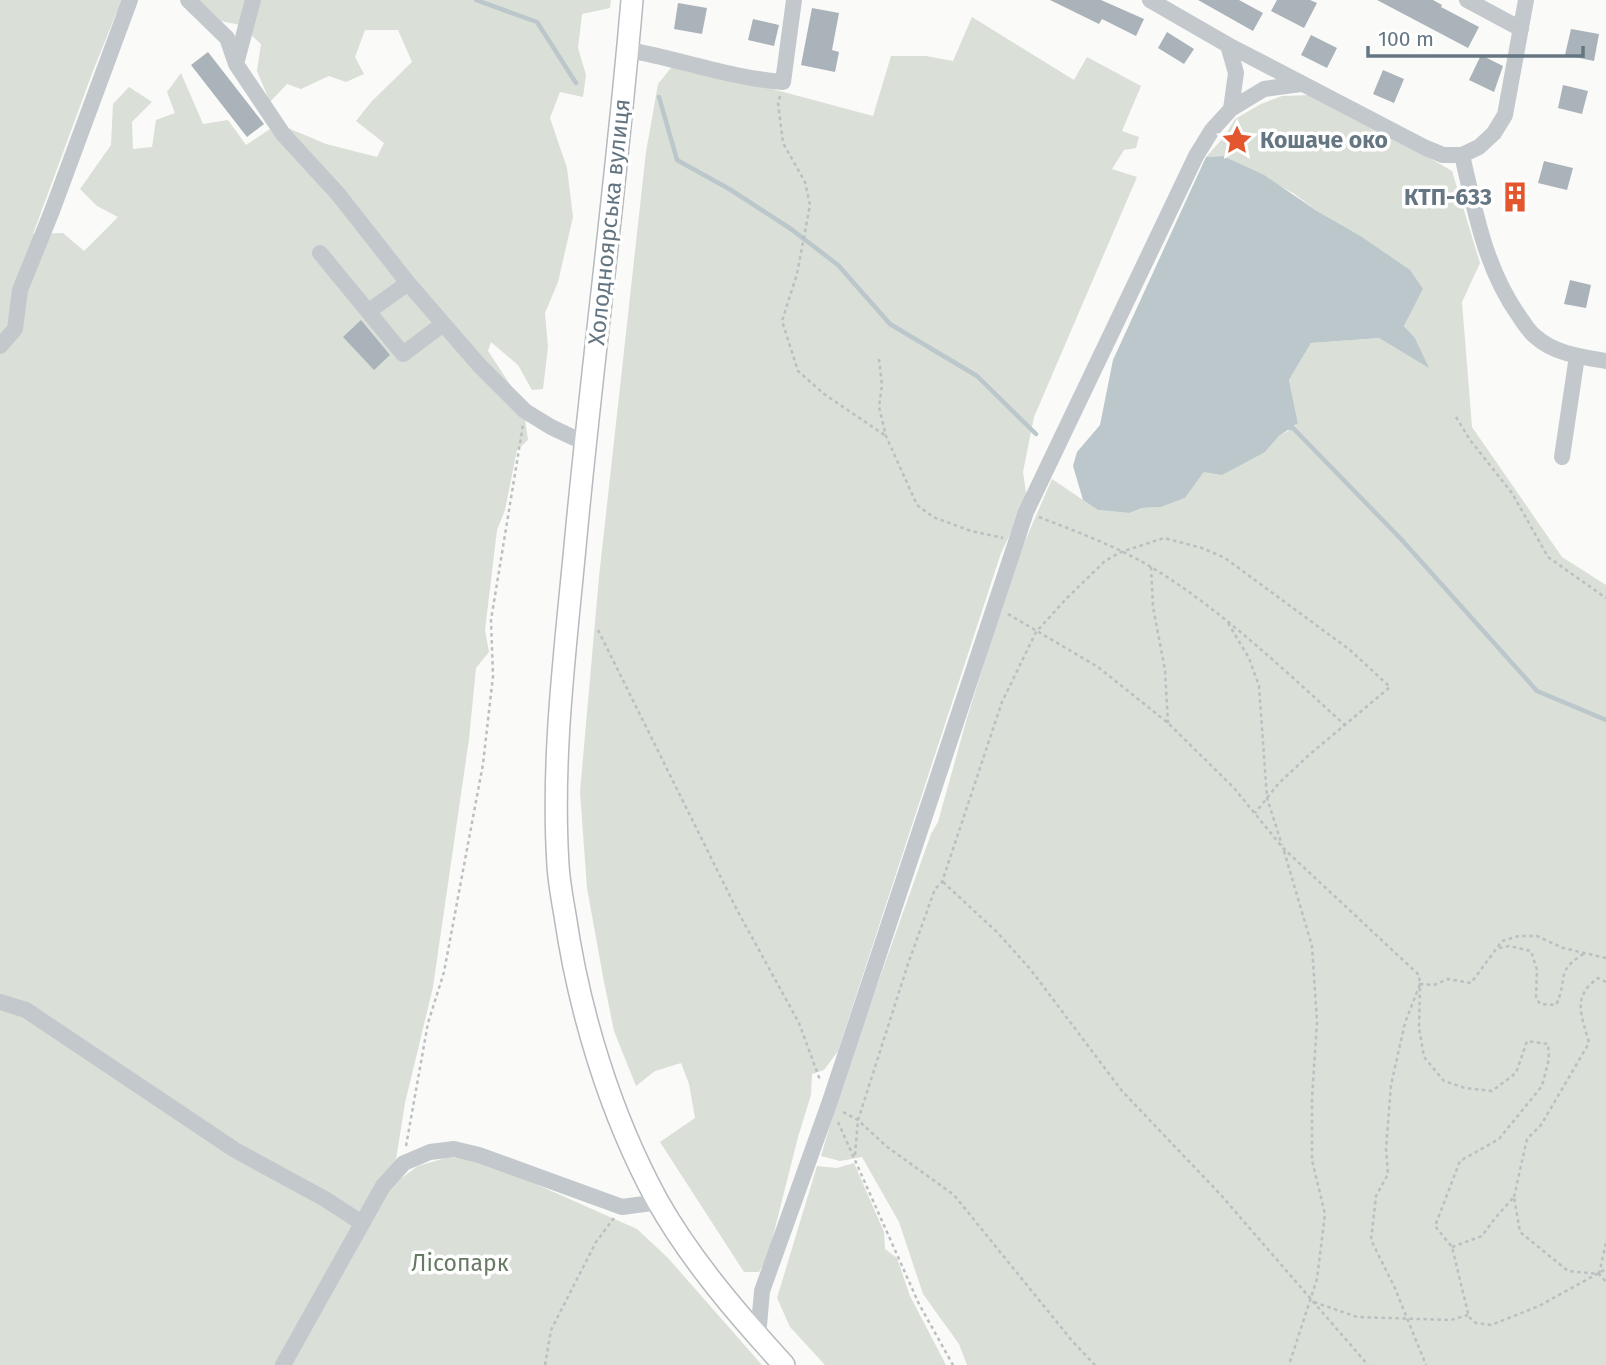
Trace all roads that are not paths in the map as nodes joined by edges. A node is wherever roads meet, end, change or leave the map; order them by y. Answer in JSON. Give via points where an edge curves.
{"nodes":[{"id":1,"x":130,"y":0,"type":"edge"},
{"id":2,"x":188,"y":0,"type":"edge"},
{"id":3,"x":253,"y":0,"type":"edge"},
{"id":4,"x":632,"y":0,"type":"edge"},
{"id":5,"x":794,"y":0,"type":"edge"},
{"id":6,"x":1150,"y":0,"type":"edge"},
{"id":7,"x":1467,"y":0,"type":"edge"},
{"id":8,"x":1526,"y":0,"type":"edge"},
{"id":9,"x":1521,"y":29,"type":"junction"},
{"id":10,"x":1227,"y":45,"type":"junction"},
{"id":11,"x":628,"y":50,"type":"junction"},
{"id":12,"x":236,"y":64,"type":"junction"},
{"id":13,"x":1301,"y":84,"type":"junction"},
{"id":14,"x":1231,"y":109,"type":"junction"},
{"id":15,"x":1462,"y":155,"type":"junction"},
{"id":16,"x":320,"y":253,"type":"dead end"},
{"id":17,"x":408,"y":283,"type":"junction"},
{"id":18,"x":369,"y":312,"type":"junction"},
{"id":19,"x":443,"y":324,"type":"junction"},
{"id":20,"x":0,"y":346,"type":"edge"},
{"id":21,"x":1577,"y":356,"type":"junction"},
{"id":22,"x":1606,"y":361,"type":"edge"},
{"id":23,"x":585,"y":443,"type":"junction"},
{"id":24,"x":1562,"y":457,"type":"dead end"},
{"id":25,"x":0,"y":1002,"type":"edge"},
{"id":26,"x":659,"y":1202,"type":"junction"},
{"id":27,"x":362,"y":1223,"type":"junction"},
{"id":28,"x":758,"y":1337,"type":"junction"},
{"id":29,"x":283,"y":1365,"type":"edge"},
{"id":30,"x":784,"y":1365,"type":"edge"}],
"edges":[{"from":1,"to":20,"type":"street","via":[[20,290],[15,329]]},
{"from":2,"to":12,"type":"street","via":[[227,38]]},
{"from":3,"to":12,"type":"street"},
{"from":4,"to":11,"type":"main road","name":"Холодноярська вулиця"},
{"from":5,"to":11,"type":"street","via":[[783,82]]},
{"from":6,"to":10,"type":"street"},
{"from":7,"to":9,"type":"street"},
{"from":8,"to":9,"type":"street"},
{"from":9,"to":15,"type":"street","via":[[1505,115],[1479,147]]},
{"from":10,"to":13,"type":"street"},
{"from":10,"to":14,"type":"street","via":[[1236,73]]},
{"from":11,"to":23,"type":"main road","name":"Холодноярська вулиця"},
{"from":12,"to":17,"type":"street","via":[[283,134],[338,194]]},
{"from":13,"to":14,"type":"street","via":[[1264,89]]},
{"from":13,"to":15,"type":"street","via":[[1426,148],[1443,155]]},
{"from":14,"to":28,"type":"street","via":[[1196,156],[1026,512],[762,1292]]},
{"from":15,"to":21,"type":"street","via":[[1486,254],[1507,299],[1535,337]]},
{"from":16,"to":18,"type":"street"},
{"from":17,"to":18,"type":"street"},
{"from":17,"to":19,"type":"street"},
{"from":18,"to":19,"type":"street","via":[[403,354]]},
{"from":19,"to":23,"type":"street","via":[[525,411]]},
{"from":21,"to":22,"type":"street"},
{"from":21,"to":24,"type":"street"},
{"from":23,"to":26,"type":"main road","name":"Холодноярська вулиця","via":[[556,766],[558,867],[586,1021],[624,1130]]},
{"from":25,"to":27,"type":"street","via":[[26,1010],[235,1150]]},
{"from":26,"to":27,"type":"street","via":[[622,1207],[454,1149],[430,1152],[404,1163],[383,1186]]},
{"from":26,"to":28,"type":"main road","name":"Холодноярська вулиця"},
{"from":27,"to":29,"type":"street"},
{"from":28,"to":30,"type":"main road","name":"Холодноярська вулиця"}]}
